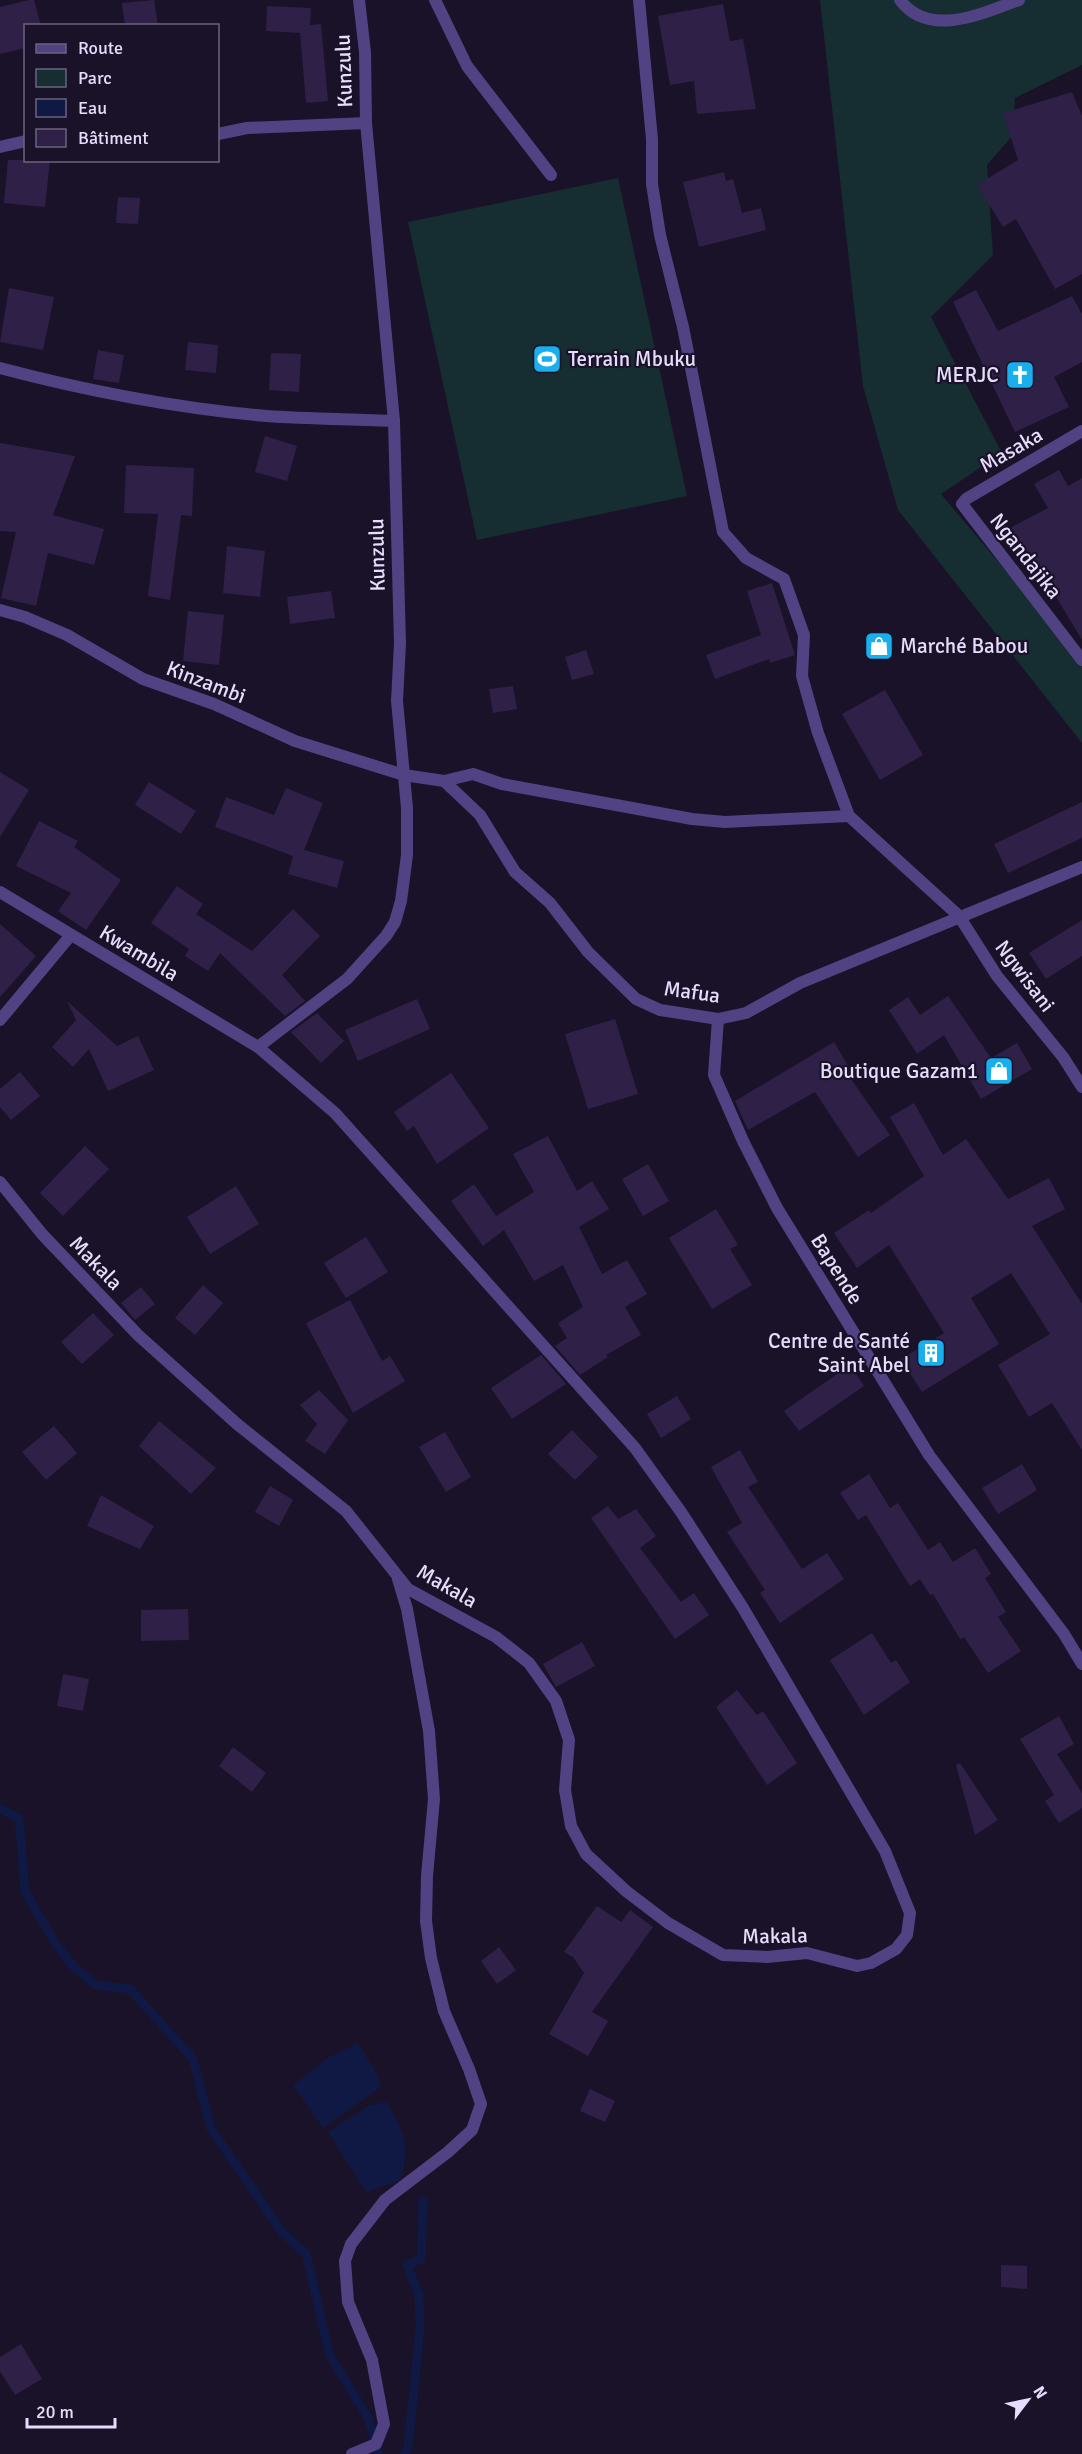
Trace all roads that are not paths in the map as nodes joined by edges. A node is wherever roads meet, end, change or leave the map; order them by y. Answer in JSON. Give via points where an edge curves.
{"nodes":[{"id":1,"x":359,"y":0,"type":"edge"},
{"id":2,"x":435,"y":0,"type":"edge"},
{"id":3,"x":639,"y":0,"type":"edge"},
{"id":4,"x":900,"y":0,"type":"edge"},
{"id":5,"x":1019,"y":0,"type":"edge"},
{"id":6,"x":366,"y":123,"type":"junction"},
{"id":7,"x":219,"y":134,"type":"edge"},
{"id":8,"x":24,"y":141,"type":"edge"},
{"id":9,"x":0,"y":147,"type":"edge"},
{"id":10,"x":551,"y":175,"type":"dead end"},
{"id":11,"x":0,"y":368,"type":"edge"},
{"id":12,"x":394,"y":421,"type":"junction"},
{"id":13,"x":1082,"y":431,"type":"edge"},
{"id":14,"x":962,"y":504,"type":"joint"},
{"id":15,"x":0,"y":610,"type":"edge"},
{"id":16,"x":1082,"y":660,"type":"edge"},
{"id":17,"x":404,"y":775,"type":"junction"},
{"id":18,"x":444,"y":781,"type":"junction"},
{"id":19,"x":849,"y":816,"type":"junction"},
{"id":20,"x":1082,"y":867,"type":"edge"},
{"id":21,"x":0,"y":892,"type":"edge"},
{"id":22,"x":958,"y":916,"type":"junction"},
{"id":23,"x":71,"y":935,"type":"junction"},
{"id":24,"x":718,"y":1019,"type":"junction"},
{"id":25,"x":0,"y":1020,"type":"edge"},
{"id":26,"x":258,"y":1047,"type":"junction"},
{"id":27,"x":1082,"y":1087,"type":"edge"},
{"id":28,"x":0,"y":1182,"type":"edge"},
{"id":29,"x":398,"y":1579,"type":"junction"},
{"id":30,"x":1082,"y":1664,"type":"edge"},
{"id":31,"x":352,"y":2454,"type":"edge"}],
"edges":[{"from":1,"to":6,"type":"street","name":"Kunzulu","via":[[365,52]]},
{"from":2,"to":10,"type":"street","via":[[467,66]]},
{"from":3,"to":19,"type":"street","via":[[658,225],[683,327],[723,532],[746,558],[784,579],[804,635],[802,676]]},
{"from":4,"to":5,"type":"street","via":[[914,14],[938,21],[966,19]]},
{"from":6,"to":7,"type":"street","via":[[247,128]]},
{"from":6,"to":12,"type":"street","name":"Kunzulu"},
{"from":8,"to":9,"type":"street"},
{"from":11,"to":12,"type":"street","via":[[77,388],[179,406],[267,416]]},
{"from":12,"to":17,"type":"street","name":"Kunzulu","via":[[400,643],[397,701]]},
{"from":13,"to":14,"type":"street","name":"Masaka"},
{"from":14,"to":16,"type":"street","name":"Ngandajika"},
{"from":15,"to":17,"type":"street","name":"Kinzambi","via":[[67,635],[143,679],[214,704],[295,741]]},
{"from":17,"to":18,"type":"street"},
{"from":17,"to":26,"type":"street","name":"Kunzulu","via":[[407,855],[402,901],[395,922],[347,979]]},
{"from":18,"to":19,"type":"street","via":[[473,774],[502,784],[724,822]]},
{"from":18,"to":24,"type":"street","name":"Mafua","via":[[480,815],[515,872],[550,903],[580,943],[636,999],[660,1010]]},
{"from":19,"to":22,"type":"street","name":"Ngwisani"},
{"from":20,"to":22,"type":"street","name":"Mafua"},
{"from":21,"to":23,"type":"street","name":"Kwambila"},
{"from":22,"to":24,"type":"street","name":"Mafua","via":[[800,983],[746,1013]]},
{"from":22,"to":27,"type":"street","name":"Ngwisani","via":[[996,976],[1063,1056]]},
{"from":23,"to":25,"type":"street"},
{"from":23,"to":26,"type":"street","name":"Kwambila"},
{"from":24,"to":30,"type":"street","name":"Bapende","via":[[714,1075],[777,1208],[929,1455],[1064,1634]]},
{"from":26,"to":29,"type":"street","name":"Makala","via":[[335,1113],[635,1448],[743,1608],[885,1851],[910,1912],[908,1935],[896,1949],[857,1966],[807,1953],[766,1957],[723,1955],[668,1923],[586,1854],[571,1826],[566,1790],[569,1740],[556,1701],[530,1663],[496,1637],[421,1597]]},
{"from":28,"to":29,"type":"street","name":"Makala","via":[[42,1234],[138,1335],[237,1424],[346,1511]]},
{"from":29,"to":31,"type":"street","via":[[429,1731],[434,1799],[426,1921],[431,1958],[444,2012],[481,2104],[472,2130],[385,2200],[351,2244],[345,2261],[348,2302],[372,2360],[384,2424],[376,2444]]}]}
